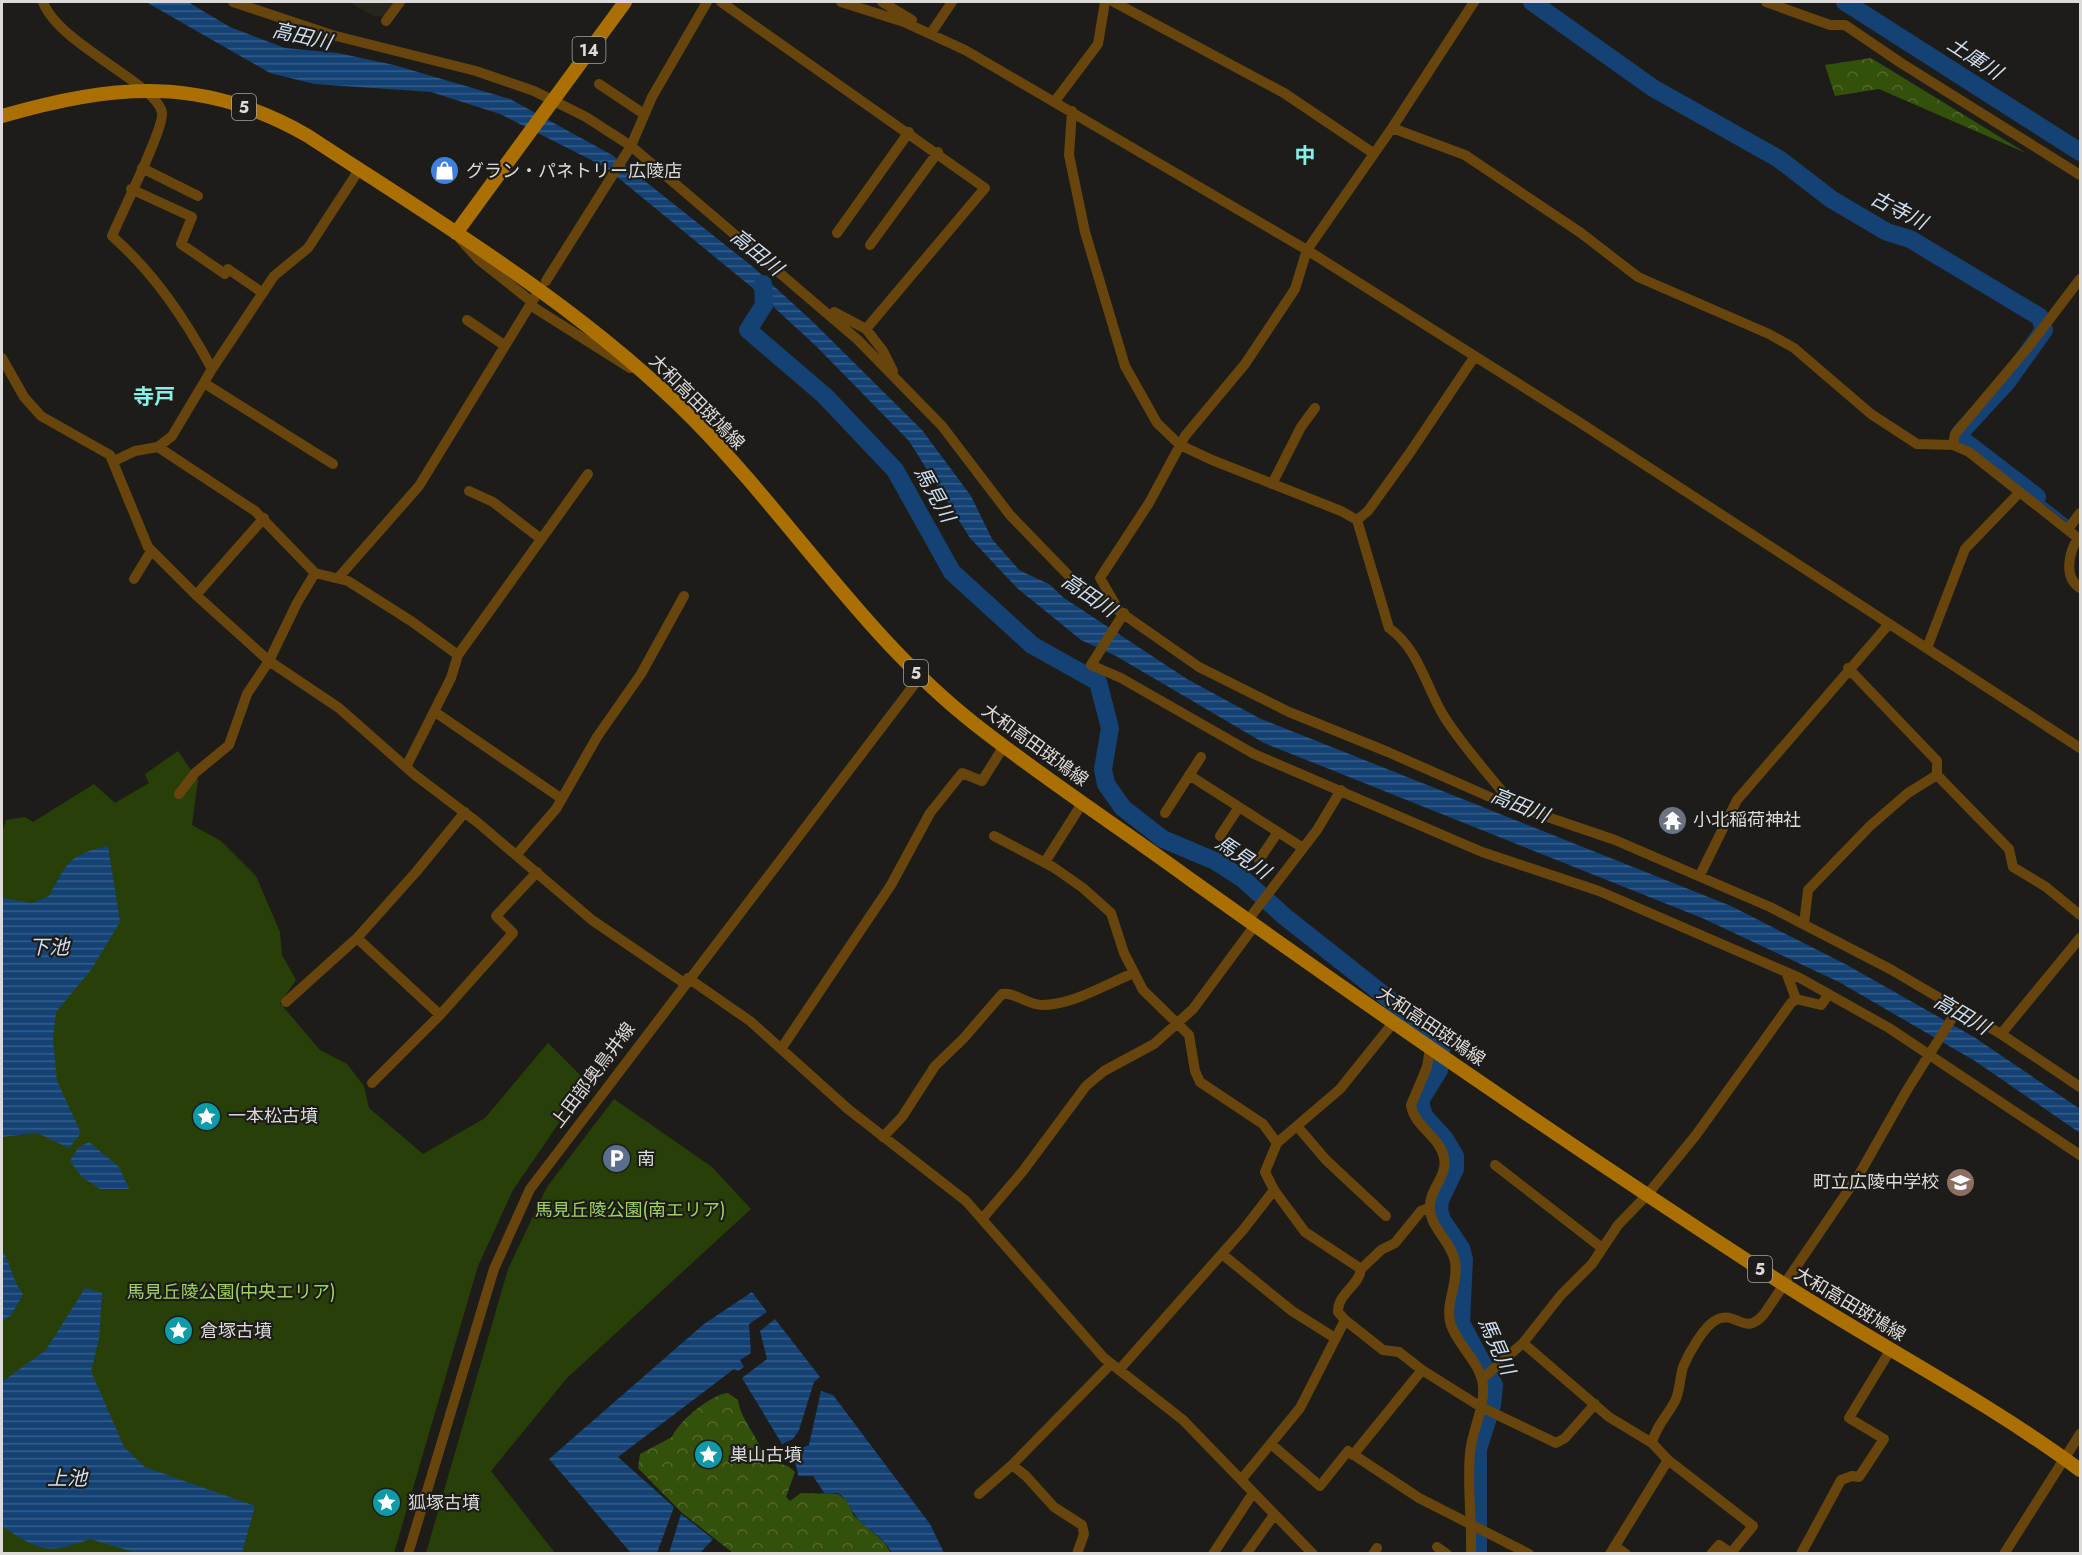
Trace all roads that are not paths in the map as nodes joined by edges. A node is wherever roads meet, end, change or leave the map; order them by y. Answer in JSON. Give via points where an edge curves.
{"nodes":[{"id":1,"x":43,"y":2,"type":"edge"},
{"id":2,"x":233,"y":2,"type":"edge"},
{"id":3,"x":400,"y":2,"type":"edge"},
{"id":4,"x":625,"y":2,"type":"edge"},
{"id":5,"x":707,"y":2,"type":"edge"},
{"id":6,"x":721,"y":2,"type":"edge"},
{"id":7,"x":841,"y":2,"type":"edge"},
{"id":8,"x":882,"y":2,"type":"edge"},
{"id":9,"x":952,"y":2,"type":"edge"},
{"id":10,"x":1105,"y":2,"type":"edge"},
{"id":11,"x":1114,"y":2,"type":"edge"},
{"id":12,"x":1474,"y":2,"type":"edge"},
{"id":13,"x":1766,"y":2,"type":"edge"},
{"id":14,"x":386,"y":21,"type":"dead end"},
{"id":15,"x":931,"y":33,"type":"junction"},
{"id":16,"x":599,"y":84,"type":"dead end"},
{"id":17,"x":143,"y":90,"type":"junction"},
{"id":18,"x":554,"y":99,"type":"junction"},
{"id":19,"x":1055,"y":101,"type":"junction"},
{"id":20,"x":1072,"y":111,"type":"junction"},
{"id":21,"x":644,"y":114,"type":"junction"},
{"id":22,"x":2,"y":116,"type":"edge"},
{"id":23,"x":1392,"y":128,"type":"junction"},
{"id":24,"x":909,"y":132,"type":"junction"},
{"id":25,"x":631,"y":146,"type":"junction"},
{"id":26,"x":938,"y":152,"type":"junction"},
{"id":27,"x":1373,"y":153,"type":"junction"},
{"id":28,"x":142,"y":168,"type":"junction"},
{"id":29,"x":359,"y":170,"type":"junction"},
{"id":30,"x":2080,"y":175,"type":"edge"},
{"id":31,"x":131,"y":189,"type":"junction"},
{"id":32,"x":198,"y":195,"type":"dead end"},
{"id":33,"x":456,"y":233,"type":"junction"},
{"id":34,"x":837,"y":233,"type":"dead end"},
{"id":35,"x":870,"y":245,"type":"dead end"},
{"id":36,"x":1307,"y":250,"type":"junction"},
{"id":37,"x":2080,"y":279,"type":"edge"},
{"id":38,"x":546,"y":281,"type":"dead end"},
{"id":39,"x":263,"y":293,"type":"junction"},
{"id":40,"x":532,"y":301,"type":"junction"},
{"id":41,"x":828,"y":311,"type":"junction"},
{"id":42,"x":467,"y":320,"type":"dead end"},
{"id":43,"x":866,"y":329,"type":"junction"},
{"id":44,"x":504,"y":345,"type":"junction"},
{"id":45,"x":1475,"y":356,"type":"junction"},
{"id":46,"x":2,"y":358,"type":"edge"},
{"id":47,"x":212,"y":369,"type":"junction"},
{"id":48,"x":895,"y":376,"type":"junction"},
{"id":49,"x":654,"y":382,"type":"junction"},
{"id":50,"x":204,"y":383,"type":"junction"},
{"id":51,"x":1315,"y":408,"type":"dead end"},
{"id":52,"x":1180,"y":445,"type":"junction"},
{"id":53,"x":1953,"y":445,"type":"junction"},
{"id":54,"x":158,"y":447,"type":"junction"},
{"id":55,"x":114,"y":461,"type":"junction"},
{"id":56,"x":333,"y":464,"type":"dead end"},
{"id":57,"x":588,"y":474,"type":"dead end"},
{"id":58,"x":1272,"y":484,"type":"junction"},
{"id":59,"x":470,"y":491,"type":"dead end"},
{"id":60,"x":2019,"y":493,"type":"junction"},
{"id":61,"x":2080,"y":513,"type":"edge"},
{"id":62,"x":264,"y":519,"type":"junction"},
{"id":63,"x":1357,"y":520,"type":"junction"},
{"id":64,"x":2068,"y":529,"type":"junction"},
{"id":65,"x":541,"y":539,"type":"junction"},
{"id":66,"x":150,"y":551,"type":"junction"},
{"id":67,"x":315,"y":573,"type":"junction"},
{"id":68,"x":339,"y":577,"type":"junction"},
{"id":69,"x":134,"y":579,"type":"dead end"},
{"id":70,"x":2080,"y":588,"type":"edge"},
{"id":71,"x":196,"y":595,"type":"junction"},
{"id":72,"x":684,"y":596,"type":"dead end"},
{"id":73,"x":1121,"y":614,"type":"junction"},
{"id":74,"x":1889,"y":624,"type":"junction"},
{"id":75,"x":1927,"y":648,"type":"junction"},
{"id":76,"x":458,"y":655,"type":"junction"},
{"id":77,"x":269,"y":661,"type":"junction"},
{"id":78,"x":1848,"y":668,"type":"junction"},
{"id":79,"x":920,"y":677,"type":"junction"},
{"id":80,"x":435,"y":712,"type":"junction"},
{"id":81,"x":1005,"y":746,"type":"junction"},
{"id":82,"x":2080,"y":748,"type":"edge"},
{"id":83,"x":1201,"y":757,"type":"dead end"},
{"id":84,"x":406,"y":767,"type":"junction"},
{"id":85,"x":1189,"y":775,"type":"junction"},
{"id":86,"x":1937,"y":775,"type":"junction"},
{"id":87,"x":1341,"y":790,"type":"junction"},
{"id":88,"x":179,"y":794,"type":"dead end"},
{"id":89,"x":562,"y":799,"type":"junction"},
{"id":90,"x":1083,"y":802,"type":"junction"},
{"id":91,"x":1239,"y":807,"type":"junction"},
{"id":92,"x":1514,"y":807,"type":"junction"},
{"id":93,"x":465,"y":813,"type":"junction"},
{"id":94,"x":1165,"y":813,"type":"dead end"},
{"id":95,"x":1278,"y":832,"type":"junction"},
{"id":96,"x":994,"y":836,"type":"dead end"},
{"id":97,"x":1220,"y":836,"type":"dead end"},
{"id":98,"x":1303,"y":848,"type":"junction"},
{"id":99,"x":517,"y":854,"type":"junction"},
{"id":100,"x":1259,"y":860,"type":"dead end"},
{"id":101,"x":1045,"y":862,"type":"junction"},
{"id":102,"x":537,"y":872,"type":"junction"},
{"id":103,"x":1700,"y":875,"type":"junction"},
{"id":104,"x":2080,"y":915,"type":"edge"},
{"id":105,"x":1251,"y":922,"type":"junction"},
{"id":106,"x":1804,"y":924,"type":"junction"},
{"id":107,"x":357,"y":938,"type":"junction"},
{"id":108,"x":2080,"y":938,"type":"edge"},
{"id":109,"x":1786,"y":972,"type":"junction"},
{"id":110,"x":1134,"y":973,"type":"junction"},
{"id":111,"x":686,"y":980,"type":"junction"},
{"id":112,"x":1829,"y":994,"type":"junction"},
{"id":113,"x":1796,"y":999,"type":"junction"},
{"id":114,"x":286,"y":1002,"type":"dead end"},
{"id":115,"x":1958,"y":1010,"type":"junction"},
{"id":116,"x":440,"y":1015,"type":"junction"},
{"id":117,"x":1393,"y":1023,"type":"junction"},
{"id":118,"x":1177,"y":1024,"type":"junction"},
{"id":119,"x":2001,"y":1034,"type":"junction"},
{"id":120,"x":781,"y":1049,"type":"junction"},
{"id":121,"x":1431,"y":1049,"type":"junction"},
{"id":122,"x":1931,"y":1053,"type":"junction"},
{"id":123,"x":372,"y":1083,"type":"dead end"},
{"id":124,"x":2080,"y":1087,"type":"edge"},
{"id":125,"x":1297,"y":1126,"type":"junction"},
{"id":126,"x":884,"y":1137,"type":"junction"},
{"id":127,"x":1277,"y":1143,"type":"junction"},
{"id":128,"x":2080,"y":1155,"type":"edge"},
{"id":129,"x":1495,"y":1165,"type":"dead end"},
{"id":130,"x":1274,"y":1190,"type":"junction"},
{"id":131,"x":1647,"y":1195,"type":"junction"},
{"id":132,"x":1430,"y":1208,"type":"junction"},
{"id":133,"x":1386,"y":1216,"type":"dead end"},
{"id":134,"x":982,"y":1219,"type":"junction"},
{"id":135,"x":1602,"y":1248,"type":"junction"},
{"id":136,"x":1222,"y":1254,"type":"junction"},
{"id":137,"x":1360,"y":1269,"type":"junction"},
{"id":138,"x":1783,"y":1284,"type":"junction"},
{"id":139,"x":1345,"y":1320,"type":"junction"},
{"id":140,"x":1335,"y":1338,"type":"junction"},
{"id":141,"x":1523,"y":1343,"type":"junction"},
{"id":142,"x":1891,"y":1349,"type":"junction"},
{"id":143,"x":1115,"y":1367,"type":"junction"},
{"id":144,"x":1422,"y":1370,"type":"junction"},
{"id":145,"x":1486,"y":1375,"type":"junction"},
{"id":146,"x":1595,"y":1404,"type":"junction"},
{"id":147,"x":1487,"y":1408,"type":"junction"},
{"id":148,"x":2080,"y":1434,"type":"edge"},
{"id":149,"x":1652,"y":1443,"type":"junction"},
{"id":150,"x":1271,"y":1444,"type":"junction"},
{"id":151,"x":1353,"y":1455,"type":"junction"},
{"id":152,"x":2065,"y":1458,"type":"junction"},
{"id":153,"x":1668,"y":1460,"type":"junction"},
{"id":154,"x":1012,"y":1465,"type":"junction"},
{"id":155,"x":2080,"y":1470,"type":"edge"},
{"id":156,"x":1241,"y":1480,"type":"junction"},
{"id":157,"x":1253,"y":1493,"type":"junction"},
{"id":158,"x":979,"y":1494,"type":"dead end"},
{"id":159,"x":1274,"y":1515,"type":"junction"},
{"id":160,"x":1477,"y":1529,"type":"junction"},
{"id":161,"x":1437,"y":1547,"type":"dead end"},
{"id":162,"x":1613,"y":1550,"type":"edge"},
{"id":163,"x":408,"y":1554,"type":"edge"},
{"id":164,"x":1077,"y":1554,"type":"edge"},
{"id":165,"x":1213,"y":1554,"type":"edge"},
{"id":166,"x":1246,"y":1554,"type":"edge"},
{"id":167,"x":1313,"y":1554,"type":"edge"},
{"id":168,"x":1447,"y":1554,"type":"edge"},
{"id":169,"x":1471,"y":1554,"type":"edge"},
{"id":170,"x":1529,"y":1554,"type":"edge"},
{"id":171,"x":1626,"y":1554,"type":"edge"},
{"id":172,"x":1711,"y":1554,"type":"edge"},
{"id":173,"x":1801,"y":1554,"type":"edge"},
{"id":174,"x":2004,"y":1554,"type":"edge"}],
"edges":[{"from":1,"to":17,"type":"street","via":[[65,33]]},
{"from":2,"to":18,"type":"street","via":[[332,35],[486,74]]},
{"from":3,"to":14,"type":"street"},
{"from":4,"to":18,"type":"main road","number":"14"},
{"from":5,"to":21,"type":"street"},
{"from":6,"to":24,"type":"street"},
{"from":7,"to":15,"type":"street"},
{"from":8,"to":15,"type":"street"},
{"from":9,"to":15,"type":"street"},
{"from":10,"to":19,"type":"street","via":[[1098,44]]},
{"from":11,"to":27,"type":"street","via":[[1284,93]]},
{"from":12,"to":23,"type":"street"},
{"from":13,"to":30,"type":"street","via":[[1830,25],[1845,25]]},
{"from":15,"to":19,"type":"street"},
{"from":16,"to":21,"type":"street"},
{"from":17,"to":22,"type":"main road","name":"大和高田斑鳩線","number":"5","via":[[80,96]]},
{"from":17,"to":28,"type":"street","via":[[156,101],[162,113]]},
{"from":17,"to":29,"type":"main road","name":"大和高田斑鳩線","number":"5","via":[[210,97],[249,108],[296,129]]},
{"from":18,"to":25,"type":"street"},
{"from":18,"to":33,"type":"main road","number":"14"},
{"from":19,"to":20,"type":"street"},
{"from":20,"to":36,"type":"street"},
{"from":20,"to":52,"type":"street","via":[[1069,155],[1085,232],[1125,366],[1156,423]]},
{"from":21,"to":25,"type":"street"},
{"from":23,"to":27,"type":"street"},
{"from":23,"to":53,"type":"street","via":[[1465,155],[1581,233],[1638,277],[1794,348],[1871,414],[1917,444]]},
{"from":24,"to":26,"type":"street"},
{"from":24,"to":34,"type":"street"},
{"from":25,"to":38,"type":"street"},
{"from":25,"to":41,"type":"street"},
{"from":26,"to":35,"type":"street"},
{"from":26,"to":43,"type":"street","via":[[985,188]]},
{"from":27,"to":36,"type":"street"},
{"from":28,"to":31,"type":"street"},
{"from":28,"to":32,"type":"street"},
{"from":29,"to":33,"type":"main road","name":"大和高田斑鳩線","number":"5"},
{"from":29,"to":39,"type":"street","via":[[308,248],[280,269]]},
{"from":31,"to":39,"type":"street","via":[[192,217],[181,244],[225,274],[228,269]]},
{"from":31,"to":47,"type":"street","via":[[112,236],[142,264],[176,308]]},
{"from":33,"to":40,"type":"street","via":[[471,253]]},
{"from":33,"to":49,"type":"main road","name":"大和高田斑鳩線","number":"5","via":[[579,319]]},
{"from":36,"to":45,"type":"street"},
{"from":36,"to":52,"type":"street","via":[[1295,289],[1245,364]]},
{"from":37,"to":53,"type":"street","via":[[1955,434]]},
{"from":39,"to":47,"type":"street"},
{"from":40,"to":44,"type":"street"},
{"from":40,"to":49,"type":"street"},
{"from":41,"to":43,"type":"street"},
{"from":41,"to":48,"type":"street"},
{"from":42,"to":44,"type":"street"},
{"from":43,"to":48,"type":"street"},
{"from":44,"to":68,"type":"street","via":[[419,486]]},
{"from":45,"to":63,"type":"street","via":[[1410,454]]},
{"from":45,"to":74,"type":"street"},
{"from":46,"to":55,"type":"street","via":[[24,397],[41,416],[106,450]]},
{"from":47,"to":50,"type":"street"},
{"from":48,"to":73,"type":"street","via":[[942,426],[1028,535],[1070,577]]},
{"from":49,"to":79,"type":"main road","name":"大和高田斑鳩線","number":"5","via":[[715,443],[873,628]]},
{"from":50,"to":54,"type":"street","via":[[172,436]]},
{"from":50,"to":56,"type":"street"},
{"from":51,"to":58,"type":"street"},
{"from":52,"to":58,"type":"street"},
{"from":52,"to":73,"type":"street","via":[[1149,503],[1100,578]]},
{"from":53,"to":60,"type":"street","via":[[1969,452]]},
{"from":54,"to":55,"type":"street","via":[[135,451]]},
{"from":54,"to":62,"type":"street"},
{"from":55,"to":66,"type":"street"},
{"from":57,"to":65,"type":"street"},
{"from":58,"to":63,"type":"street"},
{"from":59,"to":65,"type":"street","via":[[493,502]]},
{"from":60,"to":64,"type":"street"},
{"from":60,"to":75,"type":"street","via":[[1965,549]]},
{"from":61,"to":64,"type":"street"},
{"from":62,"to":67,"type":"street"},
{"from":62,"to":71,"type":"street"},
{"from":63,"to":92,"type":"street","via":[[1389,628],[1400,636],[1422,670],[1447,720]]},
{"from":64,"to":70,"type":"street","via":[[2078,538],[2069,560],[2072,578]]},
{"from":65,"to":76,"type":"street"},
{"from":66,"to":69,"type":"street"},
{"from":66,"to":71,"type":"street"},
{"from":67,"to":68,"type":"street"},
{"from":67,"to":77,"type":"street"},
{"from":68,"to":76,"type":"street"},
{"from":71,"to":77,"type":"street"},
{"from":72,"to":89,"type":"street"},
{"from":73,"to":87,"type":"street","via":[[1090,665],[1121,678],[1245,750]]},
{"from":73,"to":92,"type":"street","via":[[1178,654],[1258,698]]},
{"from":74,"to":75,"type":"street"},
{"from":74,"to":78,"type":"street"},
{"from":75,"to":82,"type":"street"},
{"from":76,"to":80,"type":"street"},
{"from":77,"to":84,"type":"street","via":[[327,698]]},
{"from":77,"to":88,"type":"street","via":[[247,694],[229,745],[195,773]]},
{"from":78,"to":86,"type":"street","via":[[1937,761]]},
{"from":78,"to":103,"type":"street","via":[[1737,800]]},
{"from":79,"to":81,"type":"main road","name":"大和高田斑鳩線","number":"5"},
{"from":79,"to":111,"type":"street","name":"上田部奥鳥井線"},
{"from":80,"to":84,"type":"street"},
{"from":80,"to":89,"type":"street"},
{"from":81,"to":90,"type":"main road","name":"大和高田斑鳩線","number":"5"},
{"from":81,"to":120,"type":"street","via":[[982,781],[962,772],[938,802],[891,885]]},
{"from":83,"to":85,"type":"street"},
{"from":84,"to":93,"type":"street"},
{"from":85,"to":91,"type":"street"},
{"from":85,"to":94,"type":"street"},
{"from":86,"to":104,"type":"street","via":[[2009,849],[2013,867]]},
{"from":86,"to":106,"type":"street","via":[[1870,826],[1808,890]]},
{"from":87,"to":98,"type":"street"},
{"from":87,"to":109,"type":"street","via":[[1482,852],[1610,895]]},
{"from":89,"to":99,"type":"street"},
{"from":90,"to":101,"type":"street"},
{"from":90,"to":105,"type":"main road","name":"大和高田斑鳩線","number":"5"},
{"from":91,"to":95,"type":"street"},
{"from":91,"to":97,"type":"street"},
{"from":92,"to":103,"type":"street","via":[[1615,840]]},
{"from":93,"to":99,"type":"street"},
{"from":93,"to":107,"type":"street"},
{"from":95,"to":98,"type":"street"},
{"from":95,"to":100,"type":"street"},
{"from":96,"to":101,"type":"street"},
{"from":98,"to":105,"type":"street","via":[[1268,891]]},
{"from":99,"to":102,"type":"street"},
{"from":101,"to":110,"type":"street","via":[[1111,913]]},
{"from":102,"to":111,"type":"street","via":[[592,920]]},
{"from":102,"to":116,"type":"street","via":[[496,916],[513,933]]},
{"from":103,"to":106,"type":"street"},
{"from":105,"to":117,"type":"main road","name":"大和高田斑鳩線","number":"5"},
{"from":105,"to":118,"type":"street","via":[[1201,1000]]},
{"from":106,"to":115,"type":"street","via":[[1870,957]]},
{"from":107,"to":114,"type":"street"},
{"from":107,"to":116,"type":"street"},
{"from":108,"to":119,"type":"street"},
{"from":109,"to":112,"type":"street"},
{"from":109,"to":113,"type":"street"},
{"from":110,"to":118,"type":"street","via":[[1143,990]]},
{"from":110,"to":126,"type":"street","via":[[1047,1005],[1002,994],[935,1066]]},
{"from":111,"to":120,"type":"street","via":[[743,1016]]},
{"from":111,"to":163,"type":"street","name":"上田部奥鳥井線","via":[[558,1149],[517,1213],[494,1269]]},
{"from":112,"to":113,"type":"street","via":[[1821,1005]]},
{"from":112,"to":122,"type":"street"},
{"from":113,"to":131,"type":"street"},
{"from":115,"to":119,"type":"street"},
{"from":115,"to":122,"type":"street"},
{"from":116,"to":123,"type":"street"},
{"from":117,"to":121,"type":"main road","name":"大和高田斑鳩線","number":"5"},
{"from":117,"to":125,"type":"street","via":[[1340,1089]]},
{"from":118,"to":127,"type":"street","via":[[1189,1035],[1200,1082],[1263,1124]]},
{"from":118,"to":134,"type":"street","via":[[1154,1044],[1092,1080]]},
{"from":119,"to":124,"type":"street"},
{"from":120,"to":126,"type":"street"},
{"from":121,"to":131,"type":"main road","name":"大和高田斑鳩線","number":"5"},
{"from":121,"to":132,"type":"street","via":[[1411,1105],[1416,1120],[1444,1155],[1445,1169],[1432,1194]]},
{"from":122,"to":128,"type":"street"},
{"from":122,"to":138,"type":"street","via":[[1860,1173]]},
{"from":125,"to":127,"type":"street"},
{"from":125,"to":133,"type":"street","via":[[1326,1160]]},
{"from":126,"to":134,"type":"street","via":[[961,1196]]},
{"from":127,"to":130,"type":"street","via":[[1265,1172]]},
{"from":129,"to":135,"type":"street"},
{"from":130,"to":136,"type":"street"},
{"from":130,"to":137,"type":"street","via":[[1305,1232]]},
{"from":131,"to":135,"type":"street"},
{"from":131,"to":138,"type":"main road","name":"大和高田斑鳩線","number":"5"},
{"from":132,"to":137,"type":"street","via":[[1421,1211],[1395,1244],[1381,1250]]},
{"from":132,"to":145,"type":"street","via":[[1455,1263],[1451,1325]]},
{"from":134,"to":143,"type":"street"},
{"from":135,"to":141,"type":"street"},
{"from":136,"to":140,"type":"street","via":[[1283,1304]]},
{"from":136,"to":143,"type":"street"},
{"from":137,"to":139,"type":"street","via":[[1338,1306]]},
{"from":138,"to":142,"type":"main road","name":"大和高田斑鳩線","number":"5"},
{"from":138,"to":149,"type":"street","via":[[1753,1324],[1723,1318],[1711,1323],[1688,1358],[1678,1395]]},
{"from":139,"to":140,"type":"street"},
{"from":139,"to":144,"type":"street","via":[[1383,1350],[1399,1352]]},
{"from":140,"to":150,"type":"street","via":[[1300,1408]]},
{"from":141,"to":145,"type":"street"},
{"from":141,"to":146,"type":"street"},
{"from":142,"to":152,"type":"main road","name":"大和高田斑鳩線","number":"5"},
{"from":142,"to":173,"type":"street","via":[[1849,1418],[1884,1439],[1855,1477],[1841,1480]]},
{"from":143,"to":154,"type":"street"},
{"from":143,"to":156,"type":"street","via":[[1183,1420]]},
{"from":144,"to":147,"type":"street"},
{"from":144,"to":151,"type":"street"},
{"from":145,"to":147,"type":"street"},
{"from":146,"to":147,"type":"street","via":[[1556,1443]]},
{"from":146,"to":149,"type":"street"},
{"from":147,"to":160,"type":"street","via":[[1470,1450]]},
{"from":148,"to":152,"type":"street"},
{"from":149,"to":153,"type":"street"},
{"from":150,"to":151,"type":"street","via":[[1320,1486],[1347,1451]]},
{"from":150,"to":156,"type":"street"},
{"from":151,"to":160,"type":"street","via":[[1413,1495]]},
{"from":152,"to":155,"type":"main road","name":"大和高田斑鳩線","number":"5"},
{"from":152,"to":174,"type":"street"},
{"from":153,"to":162,"type":"street"},
{"from":153,"to":172,"type":"street","via":[[1753,1526],[1731,1553],[1719,1545]]},
{"from":154,"to":158,"type":"street"},
{"from":154,"to":164,"type":"street","via":[[1054,1506],[1082,1525],[1084,1534]]},
{"from":156,"to":157,"type":"street"},
{"from":157,"to":159,"type":"street"},
{"from":157,"to":165,"type":"street"},
{"from":159,"to":166,"type":"street"},
{"from":159,"to":167,"type":"street"},
{"from":160,"to":169,"type":"street"},
{"from":160,"to":170,"type":"street"},
{"from":161,"to":168,"type":"street"},
{"from":162,"to":171,"type":"street"}]}
